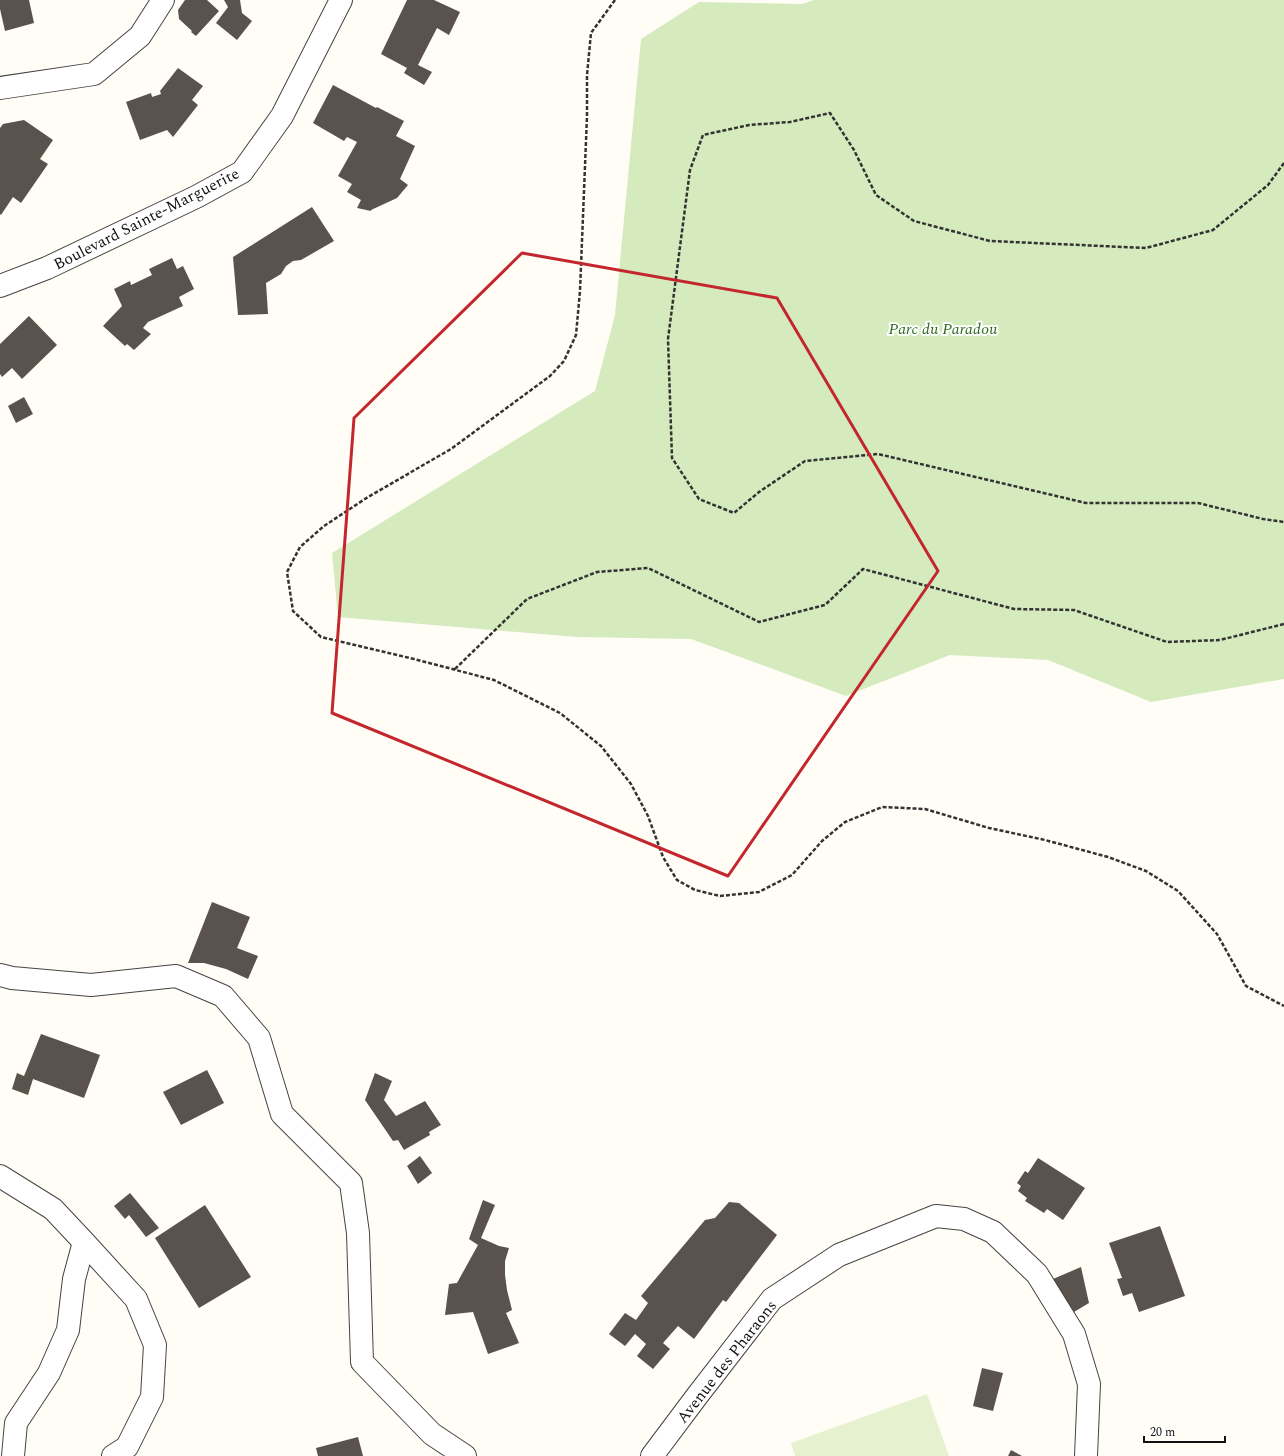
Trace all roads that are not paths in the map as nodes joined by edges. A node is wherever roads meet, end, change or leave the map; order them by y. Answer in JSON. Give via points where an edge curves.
{"nodes":[{"id":1,"x":163,"y":0,"type":"edge"},
{"id":2,"x":341,"y":0,"type":"edge"},
{"id":3,"x":0,"y":88,"type":"edge"},
{"id":4,"x":0,"y":286,"type":"edge"},
{"id":5,"x":0,"y":976,"type":"edge"},
{"id":6,"x":0,"y":1176,"type":"edge"},
{"id":7,"x":84,"y":1242,"type":"junction"},
{"id":8,"x":13,"y":1456,"type":"edge"},
{"id":9,"x":113,"y":1456,"type":"edge"},
{"id":10,"x":465,"y":1456,"type":"edge"},
{"id":11,"x":652,"y":1456,"type":"edge"},
{"id":12,"x":1086,"y":1456,"type":"edge"}],
"edges":[{"from":1,"to":3,"type":"street","via":[[140,36],[94,74]]},
{"from":2,"to":4,"type":"street","name":"Boulevard Sainte-Marguerite","via":[[282,116],[242,172],[47,268]]},
{"from":5,"to":10,"type":"street","via":[[91,985],[176,976],[223,996],[259,1038],[282,1114],[351,1183],[358,1233],[362,1362],[432,1434]]},
{"from":6,"to":7,"type":"street","via":[[53,1210]]},
{"from":7,"to":8,"type":"street","via":[[74,1279],[68,1330],[48,1373],[16,1423]]},
{"from":7,"to":9,"type":"street","via":[[136,1299],[156,1346],[152,1397],[126,1447]]},
{"from":11,"to":12,"type":"street","name":"Avenue des Pharaons","via":[[772,1299],[839,1255],[936,1216],[964,1219],[993,1232],[1037,1274],[1074,1334],[1088,1384]]}]}
